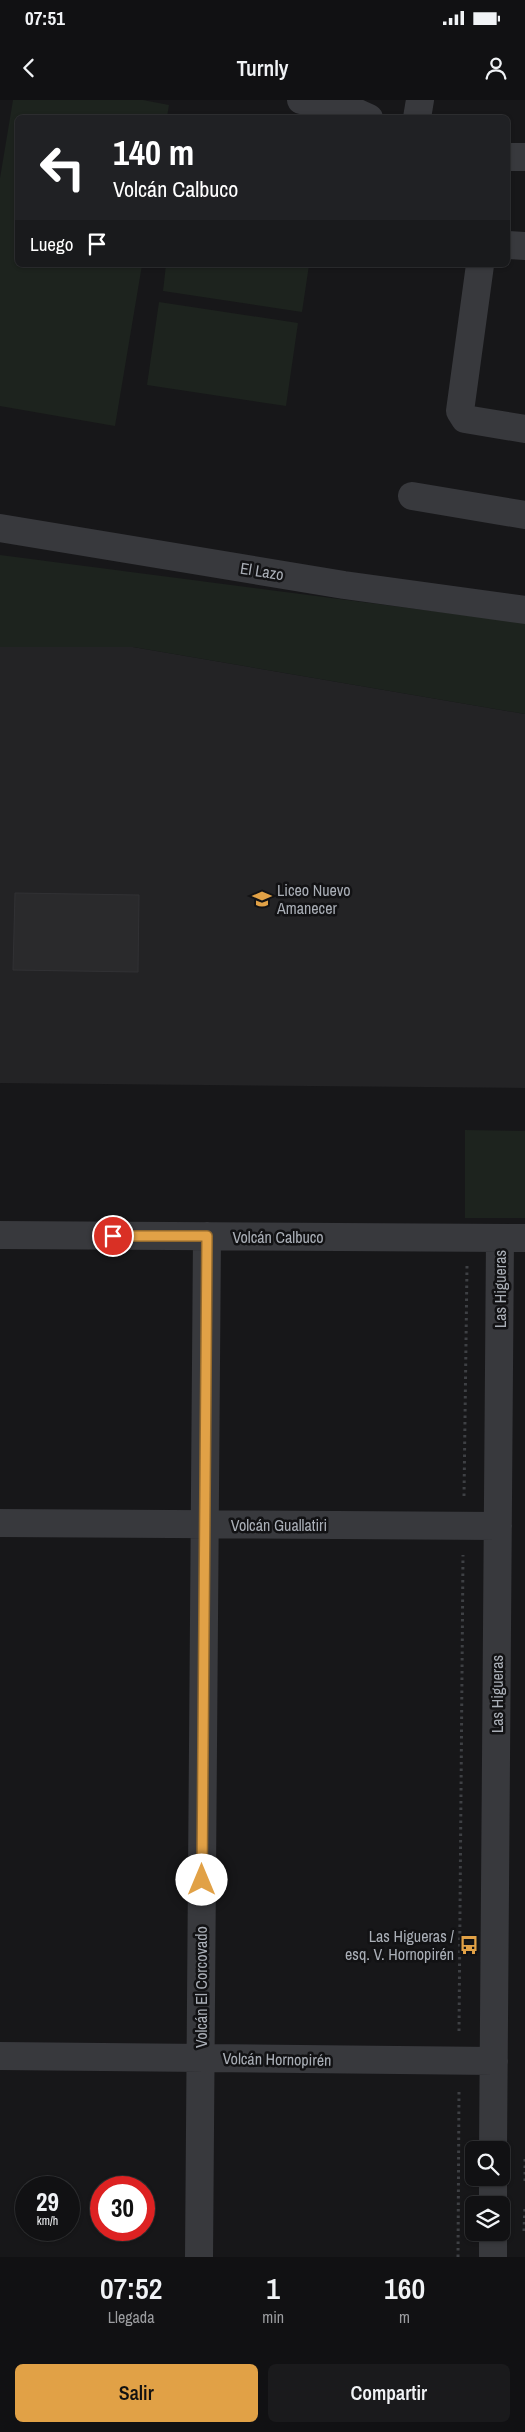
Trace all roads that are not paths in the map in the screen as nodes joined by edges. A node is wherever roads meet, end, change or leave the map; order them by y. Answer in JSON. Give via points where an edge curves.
{"nodes":[{"id":1,"x":300,"y":100,"type":"edge"},
{"id":2,"x":420,"y":100,"type":"edge"},
{"id":3,"x":362,"y":115,"type":"edge"},
{"id":4,"x":417,"y":115,"type":"edge"},
{"id":5,"x":510,"y":157,"type":"edge"},
{"id":6,"x":525,"y":157,"type":"edge"},
{"id":7,"x":510,"y":245,"type":"edge"},
{"id":8,"x":525,"y":246,"type":"edge"},
{"id":9,"x":480,"y":267,"type":"edge"},
{"id":10,"x":525,"y":429,"type":"edge"},
{"id":11,"x":412,"y":496,"type":"dead end"},
{"id":12,"x":525,"y":515,"type":"edge"},
{"id":13,"x":0,"y":528,"type":"edge"},
{"id":14,"x":525,"y":610,"type":"edge"},
{"id":15,"x":0,"y":1235,"type":"edge"},
{"id":16,"x":207,"y":1236,"type":"junction"},
{"id":17,"x":513,"y":1238,"type":"edge"},
{"id":18,"x":0,"y":1523,"type":"edge"},
{"id":19,"x":205,"y":1524,"type":"junction"},
{"id":20,"x":498,"y":1526,"type":"junction"},
{"id":21,"x":0,"y":2056,"type":"edge"},
{"id":22,"x":200,"y":2058,"type":"junction"},
{"id":23,"x":494,"y":2061,"type":"junction"},
{"id":24,"x":493,"y":2141,"type":"edge"},
{"id":25,"x":493,"y":2241,"type":"edge"},
{"id":26,"x":199,"y":2257,"type":"edge"},
{"id":27,"x":492,"y":2257,"type":"edge"}],
"edges":[{"from":1,"to":3,"type":"street","via":[[349,109]]},
{"from":2,"to":4,"type":"street"},
{"from":5,"to":6,"type":"street"},
{"from":7,"to":8,"type":"street"},
{"from":9,"to":10,"type":"street","via":[[460,411],[464,419]]},
{"from":11,"to":12,"type":"street"},
{"from":13,"to":14,"type":"street","name":"El Lazo","via":[[344,585]]},
{"from":15,"to":16,"type":"street","name":"Volcán Calbuco"},
{"from":16,"to":17,"type":"street","name":"Volcán Calbuco"},
{"from":16,"to":19,"type":"street","name":"Volcán El Corcovado"},
{"from":17,"to":20,"type":"street","name":"Las Higueras"},
{"from":18,"to":19,"type":"street","name":"Volcán Guallatiri"},
{"from":19,"to":20,"type":"street","name":"Volcán Guallatiri"},
{"from":19,"to":22,"type":"street","name":"Volcán El Corcovado"},
{"from":20,"to":23,"type":"street","name":"Las Higueras"},
{"from":21,"to":22,"type":"street","name":"Volcán Hornopirén"},
{"from":22,"to":23,"type":"street","name":"Volcán Hornopirén"},
{"from":22,"to":26,"type":"street","name":"Volcán El Corcovado"},
{"from":23,"to":24,"type":"street","name":"Las Higueras"},
{"from":25,"to":27,"type":"street"}]}
